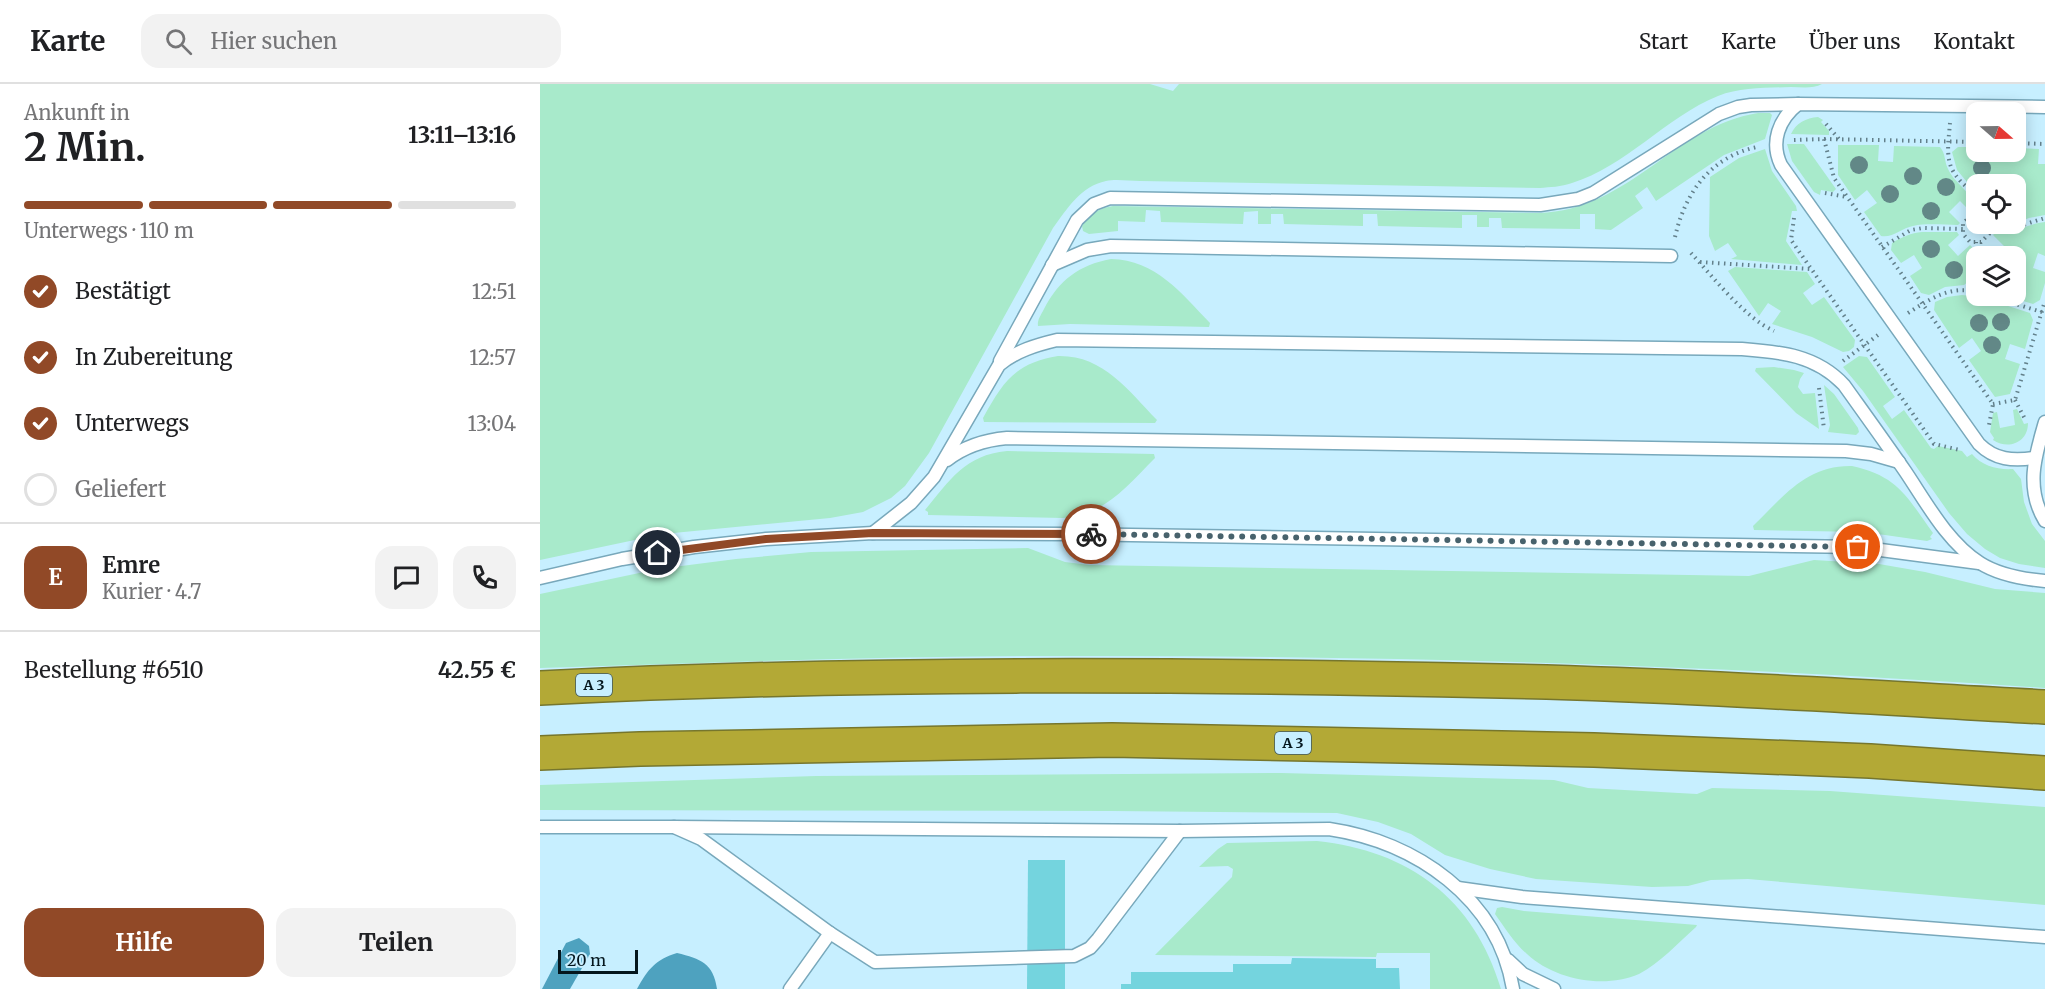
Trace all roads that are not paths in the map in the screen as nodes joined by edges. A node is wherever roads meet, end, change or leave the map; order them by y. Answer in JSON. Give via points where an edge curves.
{"nodes":[{"id":1,"x":1798,"y":104,"type":"junction"},
{"id":2,"x":2045,"y":107,"type":"edge"},
{"id":3,"x":1671,"y":256,"type":"dead end"},
{"id":4,"x":1052,"y":266,"type":"junction"},
{"id":5,"x":999,"y":364,"type":"junction"},
{"id":6,"x":2045,"y":422,"type":"edge"},
{"id":7,"x":2034,"y":458,"type":"junction"},
{"id":8,"x":1899,"y":462,"type":"junction"},
{"id":9,"x":943,"y":463,"type":"junction"},
{"id":10,"x":2045,"y":521,"type":"edge"},
{"id":11,"x":873,"y":533,"type":"junction"},
{"id":12,"x":1979,"y":562,"type":"junction"},
{"id":13,"x":540,"y":578,"type":"edge"},
{"id":14,"x":2045,"y":581,"type":"edge"},
{"id":15,"x":540,"y":688,"type":"edge"},
{"id":16,"x":2045,"y":707,"type":"edge"},
{"id":17,"x":540,"y":753,"type":"edge"},
{"id":18,"x":2045,"y":773,"type":"edge"},
{"id":19,"x":540,"y":827,"type":"edge"},
{"id":20,"x":674,"y":827,"type":"junction"},
{"id":21,"x":1180,"y":831,"type":"junction"},
{"id":22,"x":1458,"y":888,"type":"junction"},
{"id":23,"x":830,"y":933,"type":"junction"},
{"id":24,"x":2045,"y":938,"type":"edge"},
{"id":25,"x":1508,"y":960,"type":"junction"},
{"id":26,"x":790,"y":989,"type":"edge"},
{"id":27,"x":1513,"y":989,"type":"edge"},
{"id":28,"x":1554,"y":989,"type":"edge"}],
"edges":[{"from":1,"to":2,"type":"lane"},
{"from":1,"to":4,"type":"lane","via":[[1751,105],[1719,114],[1608,185],[1561,203],[1110,198],[1081,214]]},
{"from":1,"to":7,"type":"lane","via":[[1779,128],[1775,142],[1777,157],[1978,443],[2002,459]]},
{"from":3,"to":4,"type":"lane","via":[[1111,246],[1087,250]]},
{"from":4,"to":5,"type":"lane"},
{"from":5,"to":8,"type":"lane","via":[[1042,343],[1070,339],[1742,350],[1795,355],[1829,371],[1844,385]]},
{"from":5,"to":9,"type":"lane"},
{"from":6,"to":7,"type":"lane"},
{"from":7,"to":10,"type":"lane","via":[[2034,492]]},
{"from":8,"to":9,"type":"lane","via":[[1846,451],[1007,438],[967,447]]},
{"from":8,"to":12,"type":"lane","via":[[1941,524]]},
{"from":9,"to":11,"type":"lane","via":[[918,495]]},
{"from":11,"to":12,"type":"lane","via":[[1858,547]]},
{"from":11,"to":13,"type":"lane","via":[[694,547]]},
{"from":12,"to":14,"type":"lane","via":[[2002,573]]},
{"from":15,"to":16,"type":"highway","number":"A 3","via":[[1041,675],[1160,676],[1504,681]]},
{"from":17,"to":18,"type":"highway","number":"A 3","via":[[1124,740],[1582,750],[1870,761]]},
{"from":19,"to":20,"type":"lane"},
{"from":20,"to":21,"type":"lane"},
{"from":20,"to":23,"type":"lane","via":[[701,839]]},
{"from":21,"to":22,"type":"lane","via":[[1344,831],[1421,860]]},
{"from":21,"to":23,"type":"lane","via":[[1098,939],[1074,956],[875,962]]},
{"from":22,"to":24,"type":"lane","via":[[1522,897]]},
{"from":22,"to":25,"type":"lane","via":[[1484,918]]},
{"from":23,"to":26,"type":"lane"},
{"from":25,"to":27,"type":"lane"},
{"from":25,"to":28,"type":"lane","via":[[1523,974]]}]}
